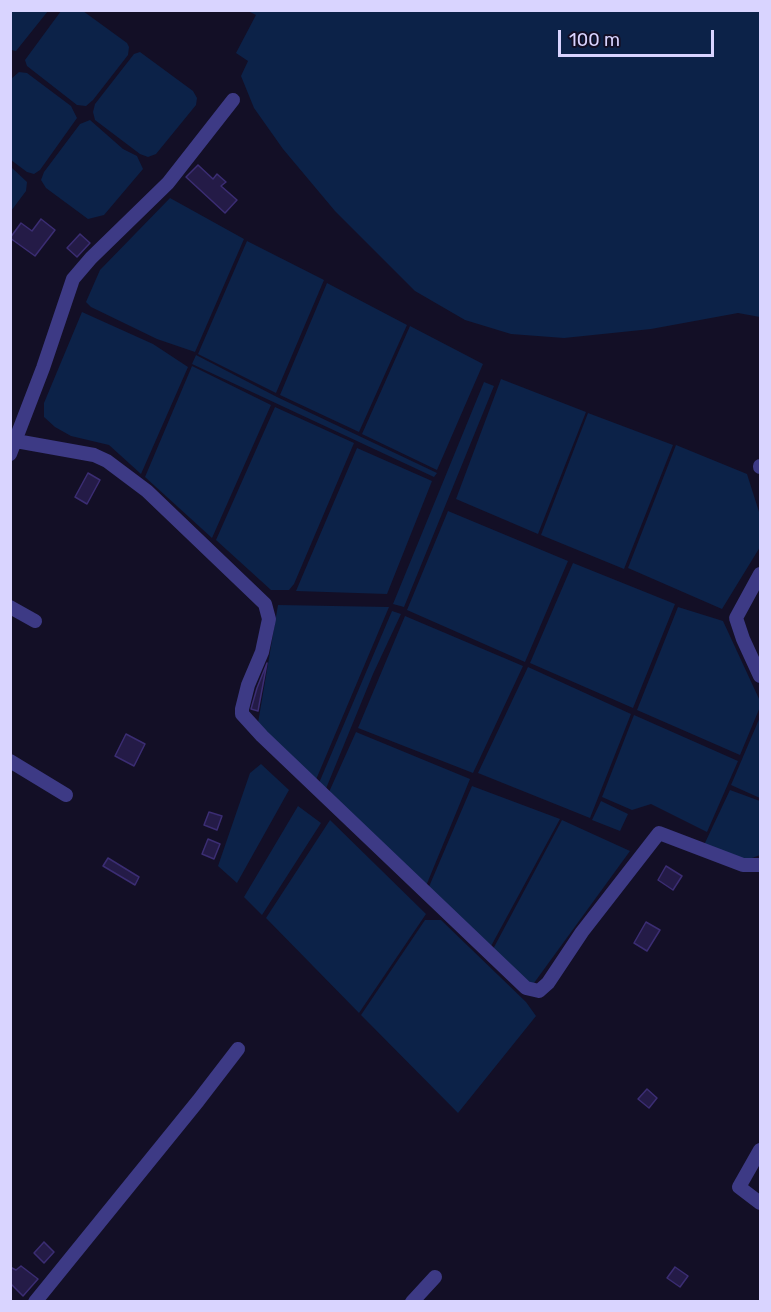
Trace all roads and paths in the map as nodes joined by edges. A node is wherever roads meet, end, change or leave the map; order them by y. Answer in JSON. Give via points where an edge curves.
{"nodes":[{"id":1,"x":233,"y":100,"type":"dead end"},
{"id":2,"x":12,"y":449,"type":"edge"},
{"id":3,"x":760,"y":574,"type":"edge"},
{"id":4,"x":10,"y":607,"type":"edge"},
{"id":5,"x":35,"y":621,"type":"dead end"},
{"id":6,"x":760,"y":676,"type":"edge"},
{"id":7,"x":10,"y":761,"type":"edge"},
{"id":8,"x":66,"y":795,"type":"dead end"},
{"id":9,"x":760,"y":865,"type":"edge"},
{"id":10,"x":238,"y":1048,"type":"dead end"},
{"id":11,"x":760,"y":1149,"type":"edge"},
{"id":12,"x":760,"y":1203,"type":"edge"},
{"id":13,"x":435,"y":1277,"type":"dead end"},
{"id":14,"x":35,"y":1302,"type":"edge"},
{"id":15,"x":412,"y":1302,"type":"edge"}],
"edges":[{"from":1,"to":2,"type":"street","via":[[168,183],[73,279]]},
{"from":2,"to":9,"type":"street","via":[[94,455],[107,461],[147,491],[265,604],[269,618],[262,652],[248,685],[242,714],[526,988],[539,991],[548,983],[582,932],[659,833],[743,865]]},
{"from":3,"to":6,"type":"street","via":[[736,618]]},
{"from":4,"to":5,"type":"street"},
{"from":7,"to":8,"type":"street"},
{"from":10,"to":14,"type":"street"},
{"from":11,"to":12,"type":"street","via":[[739,1187]]},
{"from":13,"to":15,"type":"street"}]}
